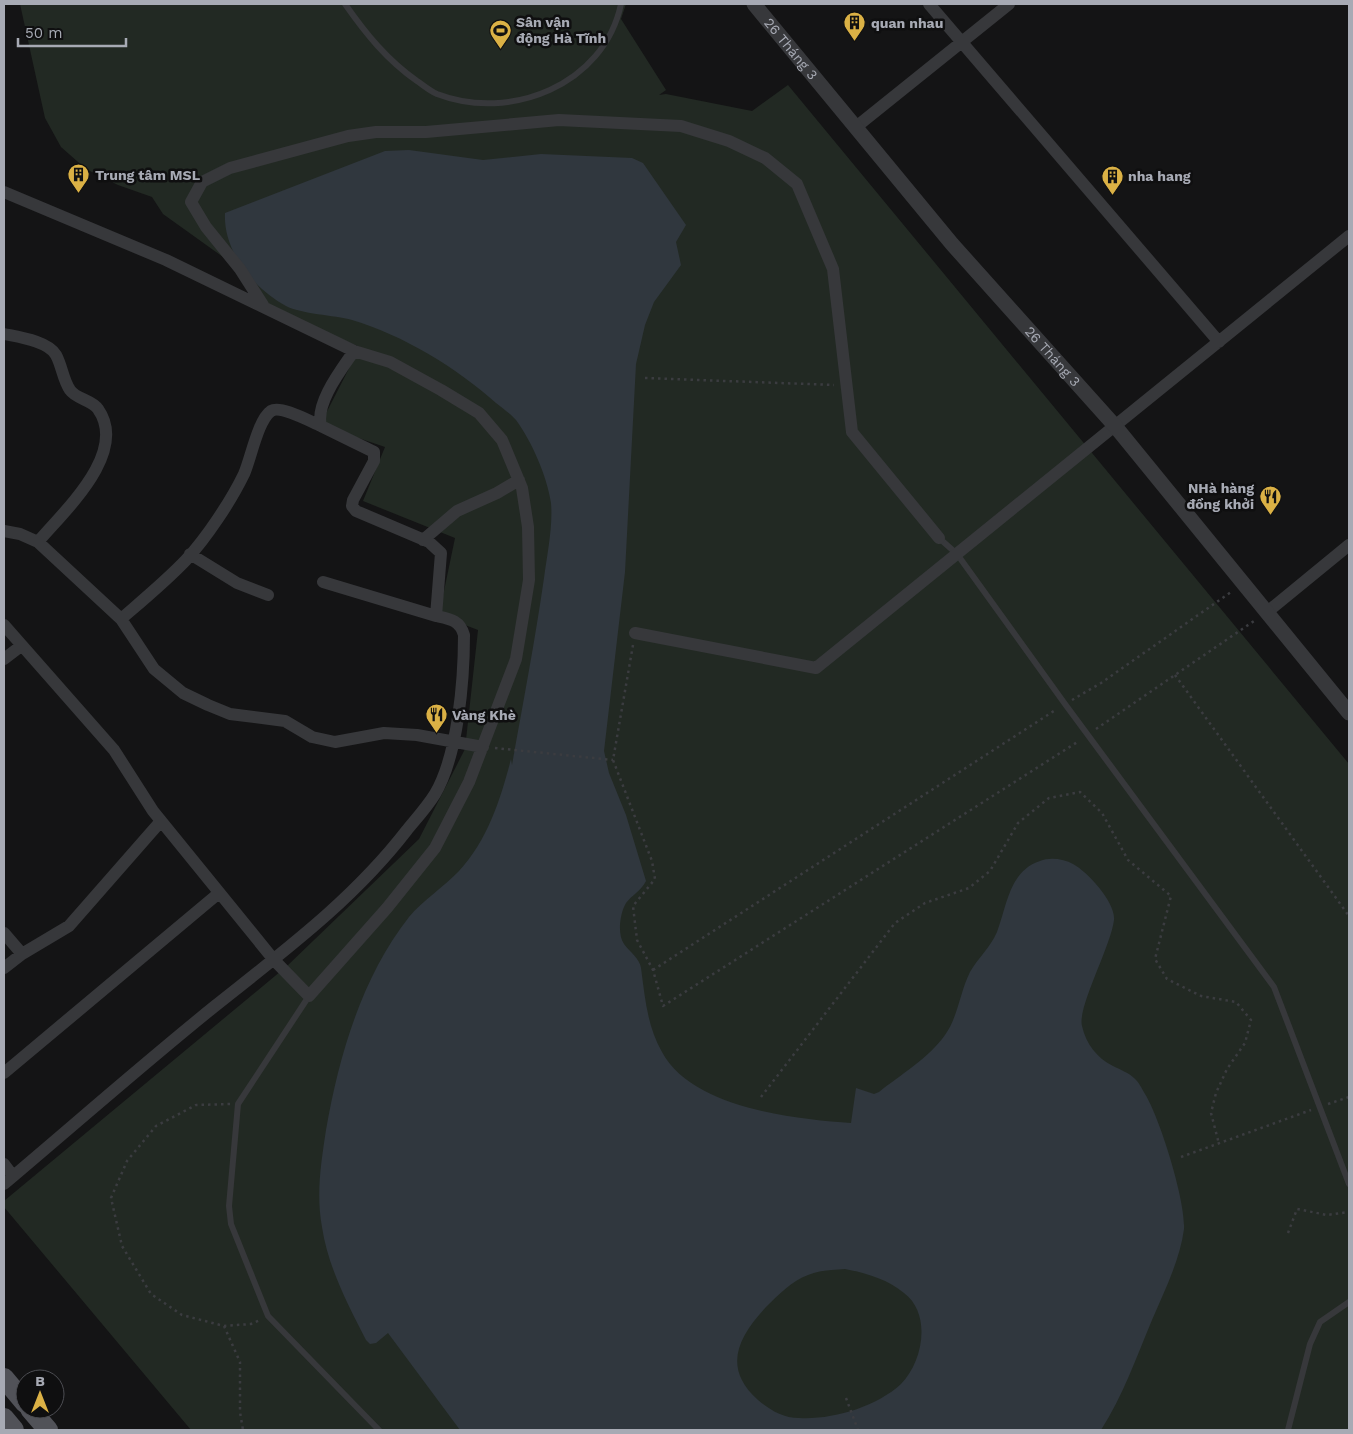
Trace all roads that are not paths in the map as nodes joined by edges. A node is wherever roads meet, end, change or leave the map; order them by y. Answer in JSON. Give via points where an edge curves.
{"nodes":[{"id":1,"x":345,"y":4,"type":"edge"},
{"id":2,"x":621,"y":4,"type":"edge"},
{"id":3,"x":754,"y":4,"type":"edge"},
{"id":4,"x":929,"y":4,"type":"edge"},
{"id":5,"x":1009,"y":4,"type":"edge"},
{"id":6,"x":962,"y":42,"type":"junction"},
{"id":7,"x":856,"y":128,"type":"junction"},
{"id":8,"x":4,"y":192,"type":"edge"},
{"id":9,"x":1349,"y":236,"type":"edge"},
{"id":10,"x":263,"y":305,"type":"junction"},
{"id":11,"x":4,"y":334,"type":"edge"},
{"id":12,"x":1220,"y":342,"type":"junction"},
{"id":13,"x":354,"y":351,"type":"junction"},
{"id":14,"x":321,"y":426,"type":"junction"},
{"id":15,"x":1115,"y":426,"type":"junction"},
{"id":16,"x":519,"y":480,"type":"junction"},
{"id":17,"x":4,"y":531,"type":"edge"},
{"id":18,"x":939,"y":538,"type":"joint"},
{"id":19,"x":423,"y":540,"type":"junction"},
{"id":20,"x":38,"y":542,"type":"junction"},
{"id":21,"x":1349,"y":545,"type":"edge"},
{"id":22,"x":190,"y":554,"type":"junction"},
{"id":23,"x":957,"y":554,"type":"junction"},
{"id":24,"x":323,"y":582,"type":"dead end"},
{"id":25,"x":268,"y":595,"type":"dead end"},
{"id":26,"x":1266,"y":613,"type":"junction"},
{"id":27,"x":436,"y":616,"type":"junction"},
{"id":28,"x":121,"y":619,"type":"junction"},
{"id":29,"x":4,"y":625,"type":"edge"},
{"id":30,"x":635,"y":633,"type":"road end"},
{"id":31,"x":21,"y":646,"type":"junction"},
{"id":32,"x":4,"y":658,"type":"edge"},
{"id":33,"x":1349,"y":713,"type":"edge"},
{"id":34,"x":453,"y":740,"type":"junction"},
{"id":35,"x":483,"y":747,"type":"junction"},
{"id":36,"x":161,"y":821,"type":"junction"},
{"id":37,"x":219,"y":893,"type":"junction"},
{"id":38,"x":4,"y":933,"type":"edge"},
{"id":39,"x":22,"y":954,"type":"junction"},
{"id":40,"x":274,"y":960,"type":"junction"},
{"id":41,"x":4,"y":968,"type":"edge"},
{"id":42,"x":309,"y":996,"type":"junction"},
{"id":43,"x":4,"y":1073,"type":"edge"},
{"id":44,"x":4,"y":1164,"type":"edge"},
{"id":45,"x":8,"y":1180,"type":"edge"},
{"id":46,"x":1349,"y":1184,"type":"edge"},
{"id":47,"x":1349,"y":1302,"type":"edge"},
{"id":48,"x":4,"y":1378,"type":"edge"},
{"id":49,"x":15,"y":1391,"type":"edge"},
{"id":50,"x":4,"y":1418,"type":"edge"},
{"id":51,"x":39,"y":1419,"type":"edge"},
{"id":52,"x":14,"y":1430,"type":"edge"},
{"id":53,"x":48,"y":1430,"type":"edge"},
{"id":54,"x":379,"y":1430,"type":"edge"},
{"id":55,"x":1288,"y":1430,"type":"edge"}],
"edges":[{"from":1,"to":2,"type":"lane","via":[[394,65],[435,93],[469,103],[516,101],[557,88],[584,70],[598,52],[616,23]]},
{"from":3,"to":7,"type":"street","name":"26 Tháng 3"},
{"from":4,"to":6,"type":"street"},
{"from":5,"to":6,"type":"street"},
{"from":6,"to":7,"type":"street"},
{"from":6,"to":12,"type":"street"},
{"from":7,"to":15,"type":"street","name":"26 Tháng 3","via":[[952,244]]},
{"from":8,"to":10,"type":"street","via":[[99,230]]},
{"from":9,"to":12,"type":"street"},
{"from":10,"to":13,"type":"street"},
{"from":10,"to":18,"type":"street","via":[[191,202],[202,182],[230,168],[348,136],[560,120],[681,126],[729,141],[765,158],[797,184],[833,269],[852,432]]},
{"from":11,"to":20,"type":"street","via":[[38,342],[55,353],[70,391],[97,408],[104,421],[106,444],[95,475]]},
{"from":12,"to":15,"type":"street"},
{"from":13,"to":14,"type":"street","via":[[336,376],[320,409]]},
{"from":13,"to":16,"type":"street","via":[[390,362],[479,413],[502,440]]},
{"from":14,"to":19,"type":"street","via":[[374,452],[374,461],[353,500],[352,506],[356,511]]},
{"from":14,"to":22,"type":"street","via":[[283,410],[271,412],[263,421],[237,488]]},
{"from":15,"to":23,"type":"street"},
{"from":15,"to":26,"type":"street","name":"26 Tháng 3"},
{"from":16,"to":19,"type":"street","via":[[457,511]]},
{"from":16,"to":35,"type":"street","via":[[528,527],[529,580],[516,659]]},
{"from":17,"to":20,"type":"street"},
{"from":18,"to":23,"type":"lane"},
{"from":19,"to":27,"type":"street","via":[[441,552]]},
{"from":20,"to":28,"type":"street"},
{"from":21,"to":26,"type":"street"},
{"from":22,"to":25,"type":"street","via":[[237,583]]},
{"from":22,"to":28,"type":"street"},
{"from":23,"to":30,"type":"street","via":[[816,668]]},
{"from":23,"to":46,"type":"lane","via":[[1274,987]]},
{"from":24,"to":27,"type":"street"},
{"from":26,"to":33,"type":"street","name":"26 Tháng 3"},
{"from":27,"to":34,"type":"street","via":[[456,622],[464,635]]},
{"from":28,"to":34,"type":"street","via":[[154,669],[183,693],[230,714],[285,721],[312,737],[335,742],[384,733]]},
{"from":29,"to":31,"type":"street"},
{"from":31,"to":32,"type":"street"},
{"from":31,"to":36,"type":"street","via":[[114,750]]},
{"from":34,"to":35,"type":"street"},
{"from":34,"to":40,"type":"street","via":[[446,769],[435,794],[392,850],[369,876]]},
{"from":35,"to":42,"type":"street","via":[[435,848],[388,908]]},
{"from":36,"to":37,"type":"street"},
{"from":36,"to":39,"type":"street","via":[[70,926]]},
{"from":37,"to":40,"type":"street"},
{"from":37,"to":43,"type":"street"},
{"from":38,"to":39,"type":"street"},
{"from":39,"to":41,"type":"street"},
{"from":40,"to":42,"type":"street"},
{"from":40,"to":45,"type":"street"},
{"from":42,"to":54,"type":"lane","via":[[238,1104],[229,1206],[231,1224],[268,1316]]},
{"from":44,"to":45,"type":"street"},
{"from":47,"to":55,"type":"lane","via":[[1320,1322],[1310,1344]]},
{"from":48,"to":49,"type":"main road"},
{"from":50,"to":52,"type":"main road"},
{"from":51,"to":53,"type":"main road"}]}
